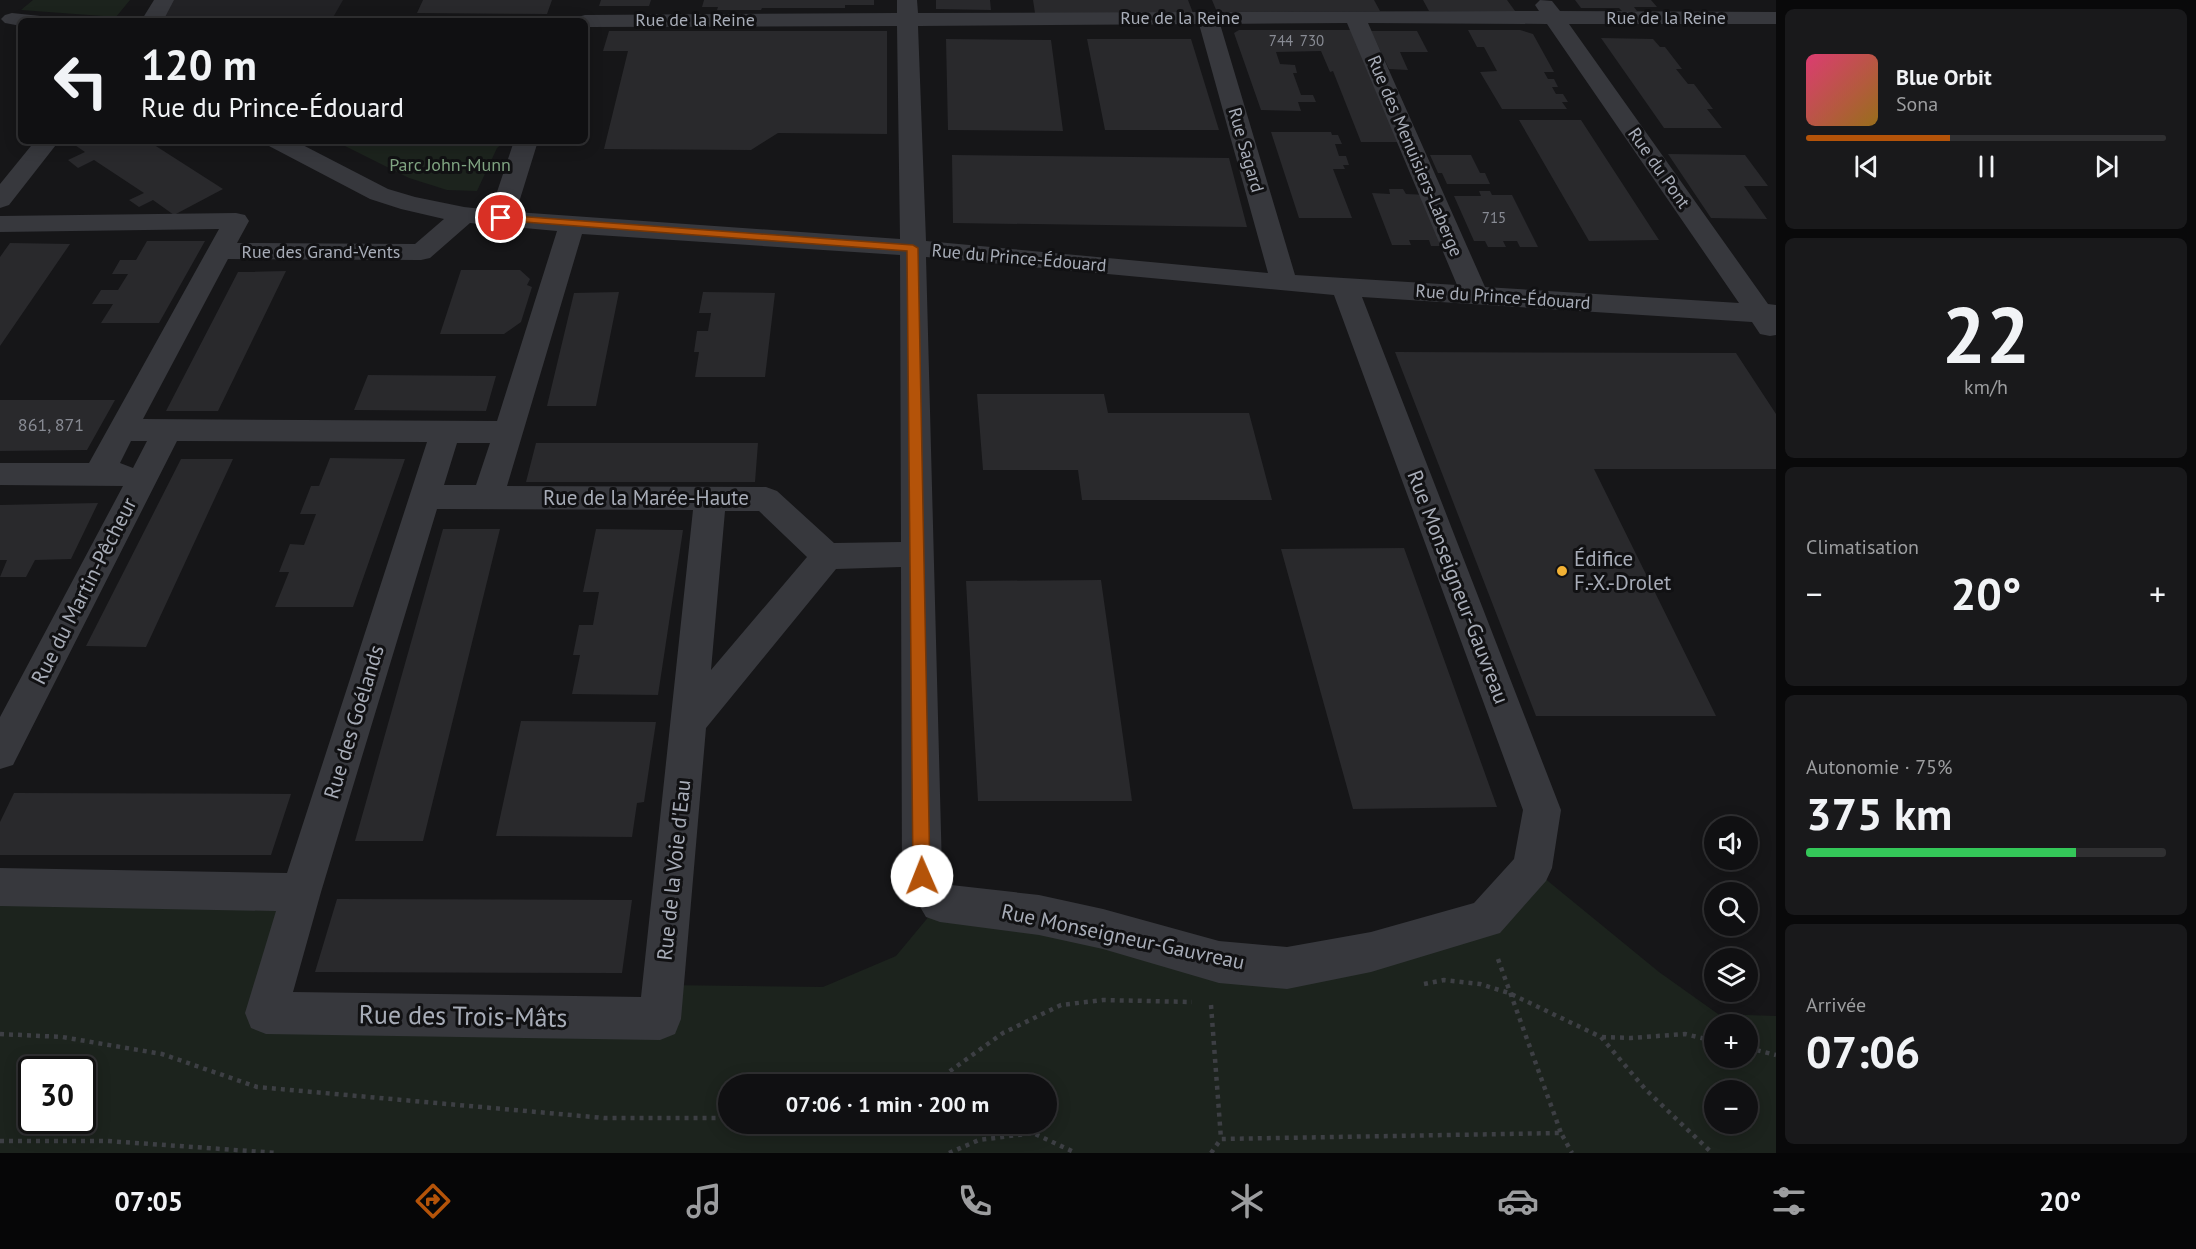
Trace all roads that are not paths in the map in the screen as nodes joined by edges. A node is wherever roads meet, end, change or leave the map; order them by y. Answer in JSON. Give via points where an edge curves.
{"nodes":[{"id":1,"x":164,"y":0,"type":"edge"},
{"id":2,"x":907,"y":9,"type":"edge"},
{"id":3,"x":1547,"y":9,"type":"edge"},
{"id":4,"x":1355,"y":17,"type":"junction"},
{"id":5,"x":12,"y":18,"type":"dead end"},
{"id":6,"x":154,"y":18,"type":"edge"},
{"id":7,"x":574,"y":18,"type":"edge"},
{"id":8,"x":1208,"y":18,"type":"junction"},
{"id":9,"x":1776,"y":18,"type":"edge"},
{"id":10,"x":18,"y":19,"type":"edge"},
{"id":11,"x":45,"y":144,"type":"edge"},
{"id":12,"x":283,"y":144,"type":"edge"},
{"id":13,"x":525,"y":144,"type":"edge"},
{"id":14,"x":0,"y":200,"type":"edge"},
{"id":15,"x":464,"y":215,"type":"junction"},
{"id":16,"x":501,"y":218,"type":"junction"},
{"id":17,"x":0,"y":224,"type":"edge"},
{"id":18,"x":572,"y":225,"type":"junction"},
{"id":19,"x":913,"y":248,"type":"junction"},
{"id":20,"x":219,"y":251,"type":"junction"},
{"id":21,"x":1284,"y":283,"type":"junction"},
{"id":22,"x":1344,"y":286,"type":"junction"},
{"id":23,"x":1475,"y":295,"type":"junction"},
{"id":24,"x":1771,"y":321,"type":"edge"},
{"id":25,"x":122,"y":430,"type":"junction"},
{"id":26,"x":168,"y":430,"type":"junction"},
{"id":27,"x":445,"y":432,"type":"junction"},
{"id":28,"x":507,"y":432,"type":"junction"},
{"id":29,"x":0,"y":474,"type":"edge"},
{"id":30,"x":98,"y":475,"type":"junction"},
{"id":31,"x":144,"y":475,"type":"junction"},
{"id":32,"x":425,"y":497,"type":"junction"},
{"id":33,"x":488,"y":497,"type":"junction"},
{"id":34,"x":710,"y":499,"type":"junction"},
{"id":35,"x":918,"y":554,"type":"junction"},
{"id":36,"x":827,"y":556,"type":"junction"},
{"id":37,"x":689,"y":722,"type":"junction"},
{"id":38,"x":0,"y":753,"type":"edge"},
{"id":39,"x":0,"y":888,"type":"edge"},
{"id":40,"x":301,"y":892,"type":"junction"},
{"id":41,"x":266,"y":1013,"type":"joint"},
{"id":42,"x":660,"y":1019,"type":"joint"}],
"edges":[{"from":1,"to":6,"type":"street"},
{"from":2,"to":7,"type":"street","name":"Rue de la Reine"},
{"from":2,"to":8,"type":"street","name":"Rue de la Reine"},
{"from":2,"to":19,"type":"street","name":"Rue Monseigneur-Gauvreau"},
{"from":3,"to":4,"type":"street","name":"Rue de la Reine"},
{"from":3,"to":9,"type":"street","name":"Rue de la Reine"},
{"from":3,"to":24,"type":"street","name":"Rue du Pont"},
{"from":4,"to":8,"type":"street","name":"Rue de la Reine"},
{"from":4,"to":23,"type":"street","name":"Rue des Menuisiers-Laberge"},
{"from":5,"to":10,"type":"street"},
{"from":8,"to":21,"type":"street","name":"Rue Sagard"},
{"from":11,"to":14,"type":"street"},
{"from":12,"to":15,"type":"street","name":"Rue du Prince-Édouard","via":[[379,194]]},
{"from":13,"to":16,"type":"street"},
{"from":15,"to":16,"type":"street","name":"Rue du Prince-Édouard"},
{"from":15,"to":20,"type":"street","name":"Rue des Grand-Vents","via":[[421,252]]},
{"from":16,"to":18,"type":"street","name":"Rue du Prince-Édouard"},
{"from":17,"to":20,"type":"street","name":"Rue des Grand-Vents","via":[[236,221]]},
{"from":18,"to":19,"type":"street","name":"Rue du Prince-Édouard"},
{"from":18,"to":28,"type":"street"},
{"from":19,"to":21,"type":"street","name":"Rue du Prince-Édouard"},
{"from":19,"to":35,"type":"street","name":"Rue Monseigneur-Gauvreau"},
{"from":20,"to":25,"type":"street","name":"Rue du Martin-Pêcheur"},
{"from":21,"to":22,"type":"street","name":"Rue du Prince-Édouard"},
{"from":22,"to":23,"type":"street","name":"Rue du Prince-Édouard"},
{"from":22,"to":35,"type":"street","name":"Rue Monseigneur-Gauvreau","via":[[1542,810],[1532,868],[1486,918],[1371,952],[1287,968],[1219,962],[1039,915],[940,903],[922,876]]},
{"from":23,"to":24,"type":"street","name":"Rue du Prince-Édouard"},
{"from":25,"to":26,"type":"street"},
{"from":25,"to":30,"type":"street","name":"Rue du Martin-Pêcheur"},
{"from":26,"to":27,"type":"street"},
{"from":26,"to":31,"type":"street","name":"Rue du Martin-Pêcheur"},
{"from":27,"to":28,"type":"street"},
{"from":27,"to":32,"type":"street","name":"Rue des Goélands"},
{"from":28,"to":33,"type":"street"},
{"from":29,"to":30,"type":"street"},
{"from":30,"to":31,"type":"street"},
{"from":31,"to":38,"type":"street","name":"Rue du Martin-Pêcheur"},
{"from":32,"to":33,"type":"street","name":"Rue de la Marée-Haute"},
{"from":32,"to":40,"type":"street","name":"Rue des Goélands"},
{"from":33,"to":34,"type":"street","name":"Rue de la Marée-Haute"},
{"from":34,"to":36,"type":"street","name":"Rue de la Marée-Haute","via":[[766,499]]},
{"from":34,"to":37,"type":"street","name":"Rue de la Voie d'Eau"},
{"from":35,"to":36,"type":"street"},
{"from":36,"to":37,"type":"street"},
{"from":37,"to":42,"type":"street","name":"Rue de la Voie d'Eau"},
{"from":39,"to":40,"type":"street"},
{"from":40,"to":41,"type":"street","name":"Rue des Goélands"},
{"from":41,"to":42,"type":"street","name":"Rue des Trois-Mâts"}]}
